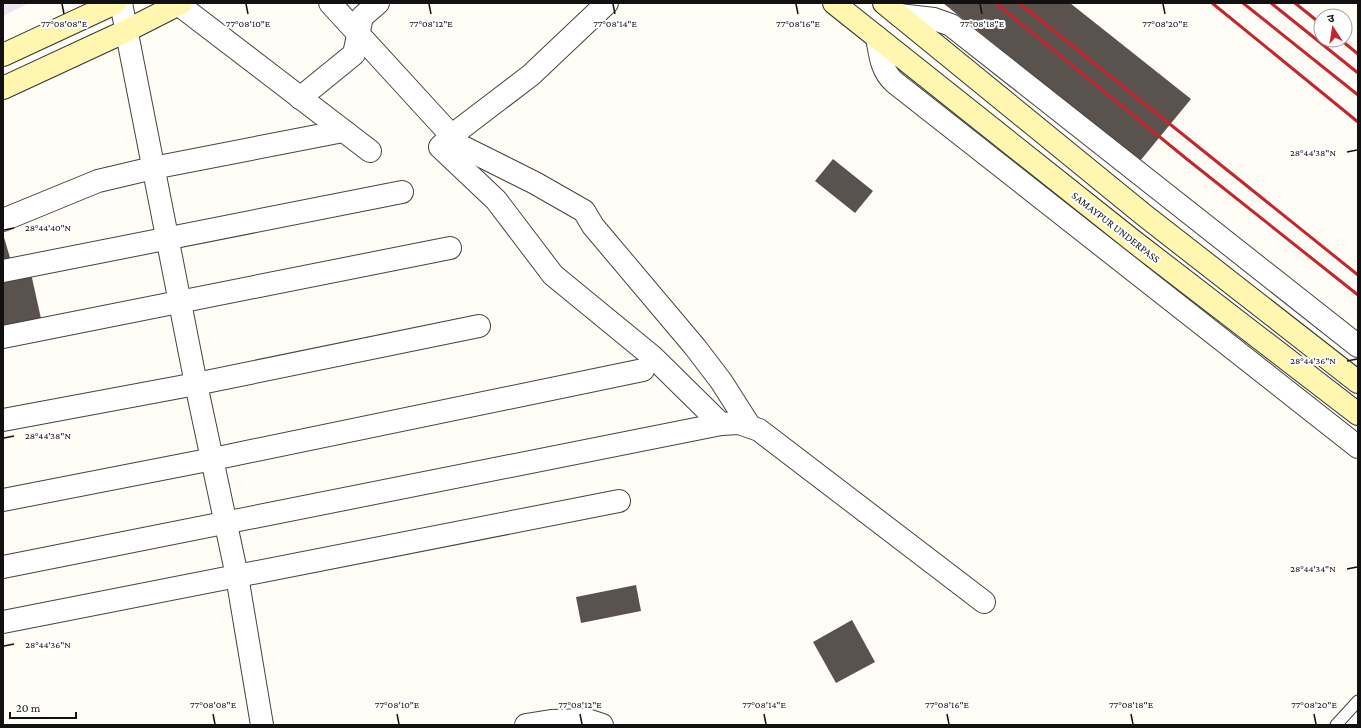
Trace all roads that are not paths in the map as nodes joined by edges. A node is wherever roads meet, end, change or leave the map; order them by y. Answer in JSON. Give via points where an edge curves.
{"nodes":[{"id":1,"x":115,"y":3,"type":"edge"},
{"id":2,"x":121,"y":3,"type":"edge"},
{"id":3,"x":330,"y":3,"type":"edge"},
{"id":4,"x":378,"y":3,"type":"edge"},
{"id":5,"x":606,"y":3,"type":"edge"},
{"id":6,"x":834,"y":3,"type":"edge"},
{"id":7,"x":179,"y":4,"type":"edge"},
{"id":8,"x":892,"y":9,"type":"edge"},
{"id":9,"x":126,"y":31,"type":"junction"},
{"id":10,"x":359,"y":34,"type":"junction"},
{"id":11,"x":877,"y":37,"type":"junction"},
{"id":12,"x":3,"y":55,"type":"edge"},
{"id":13,"x":3,"y":88,"type":"edge"},
{"id":14,"x":300,"y":98,"type":"junction"},
{"id":15,"x":343,"y":131,"type":"junction"},
{"id":16,"x":451,"y":136,"type":"junction"},
{"id":17,"x":370,"y":151,"type":"dead end"},
{"id":18,"x":153,"y":168,"type":"junction"},
{"id":19,"x":402,"y":192,"type":"dead end"},
{"id":20,"x":3,"y":220,"type":"edge"},
{"id":21,"x":167,"y":240,"type":"junction"},
{"id":22,"x":450,"y":248,"type":"dead end"},
{"id":23,"x":3,"y":271,"type":"edge"},
{"id":24,"x":180,"y":302,"type":"junction"},
{"id":25,"x":479,"y":326,"type":"dead end"},
{"id":26,"x":3,"y":337,"type":"edge"},
{"id":27,"x":1358,"y":346,"type":"edge"},
{"id":28,"x":643,"y":370,"type":"dead end"},
{"id":29,"x":1358,"y":382,"type":"edge"},
{"id":30,"x":196,"y":384,"type":"junction"},
{"id":31,"x":1358,"y":414,"type":"edge"},
{"id":32,"x":3,"y":420,"type":"edge"},
{"id":33,"x":721,"y":424,"type":"junction"},
{"id":34,"x":749,"y":425,"type":"junction"},
{"id":35,"x":1358,"y":447,"type":"edge"},
{"id":36,"x":213,"y":459,"type":"junction"},
{"id":37,"x":3,"y":500,"type":"edge"},
{"id":38,"x":619,"y":501,"type":"dead end"},
{"id":39,"x":227,"y":523,"type":"junction"},
{"id":40,"x":3,"y":566,"type":"edge"},
{"id":41,"x":237,"y":576,"type":"junction"},
{"id":42,"x":984,"y":602,"type":"dead end"},
{"id":43,"x":3,"y":622,"type":"edge"},
{"id":44,"x":1358,"y":701,"type":"edge"},
{"id":45,"x":262,"y":725,"type":"edge"},
{"id":46,"x":526,"y":725,"type":"edge"},
{"id":47,"x":602,"y":725,"type":"edge"},
{"id":48,"x":1336,"y":725,"type":"edge"}],
"edges":[{"from":1,"to":12,"type":"main road"},
{"from":2,"to":9,"type":"street"},
{"from":3,"to":10,"type":"street"},
{"from":4,"to":10,"type":"street","via":[[362,16]]},
{"from":5,"to":16,"type":"street","via":[[531,75]]},
{"from":6,"to":11,"type":"main road","name":"SAMAYPUR UNDERPASS"},
{"from":7,"to":9,"type":"main road"},
{"from":7,"to":14,"type":"street"},
{"from":8,"to":27,"type":"street","via":[[951,25]]},
{"from":8,"to":29,"type":"main road","via":[[1144,215]]},
{"from":9,"to":13,"type":"main road"},
{"from":9,"to":18,"type":"street"},
{"from":10,"to":14,"type":"street","via":[[350,59]]},
{"from":10,"to":16,"type":"street"},
{"from":11,"to":31,"type":"main road","name":"SAMAYPUR UNDERPASS","via":[[1132,240]]},
{"from":11,"to":35,"type":"street","via":[[884,68],[894,82]]},
{"from":14,"to":15,"type":"street"},
{"from":15,"to":17,"type":"street"},
{"from":15,"to":18,"type":"street"},
{"from":16,"to":33,"type":"street","via":[[440,147],[496,200],[553,275],[652,357]]},
{"from":16,"to":34,"type":"street","via":[[461,146],[536,183],[584,211],[593,226],[721,381]]},
{"from":18,"to":20,"type":"street","via":[[98,181]]},
{"from":18,"to":21,"type":"street"},
{"from":19,"to":21,"type":"street"},
{"from":21,"to":23,"type":"street"},
{"from":21,"to":24,"type":"street"},
{"from":22,"to":24,"type":"street"},
{"from":24,"to":26,"type":"street"},
{"from":24,"to":30,"type":"street"},
{"from":25,"to":30,"type":"street"},
{"from":28,"to":36,"type":"street"},
{"from":30,"to":32,"type":"street"},
{"from":30,"to":36,"type":"street"},
{"from":33,"to":34,"type":"street"},
{"from":33,"to":39,"type":"street"},
{"from":34,"to":42,"type":"street","via":[[759,430]]},
{"from":36,"to":37,"type":"street"},
{"from":36,"to":39,"type":"street"},
{"from":38,"to":41,"type":"street"},
{"from":39,"to":40,"type":"street"},
{"from":39,"to":41,"type":"street"},
{"from":41,"to":43,"type":"street"},
{"from":41,"to":45,"type":"street"},
{"from":44,"to":48,"type":"lane"},
{"from":46,"to":47,"type":"street","via":[[587,720]]}]}
